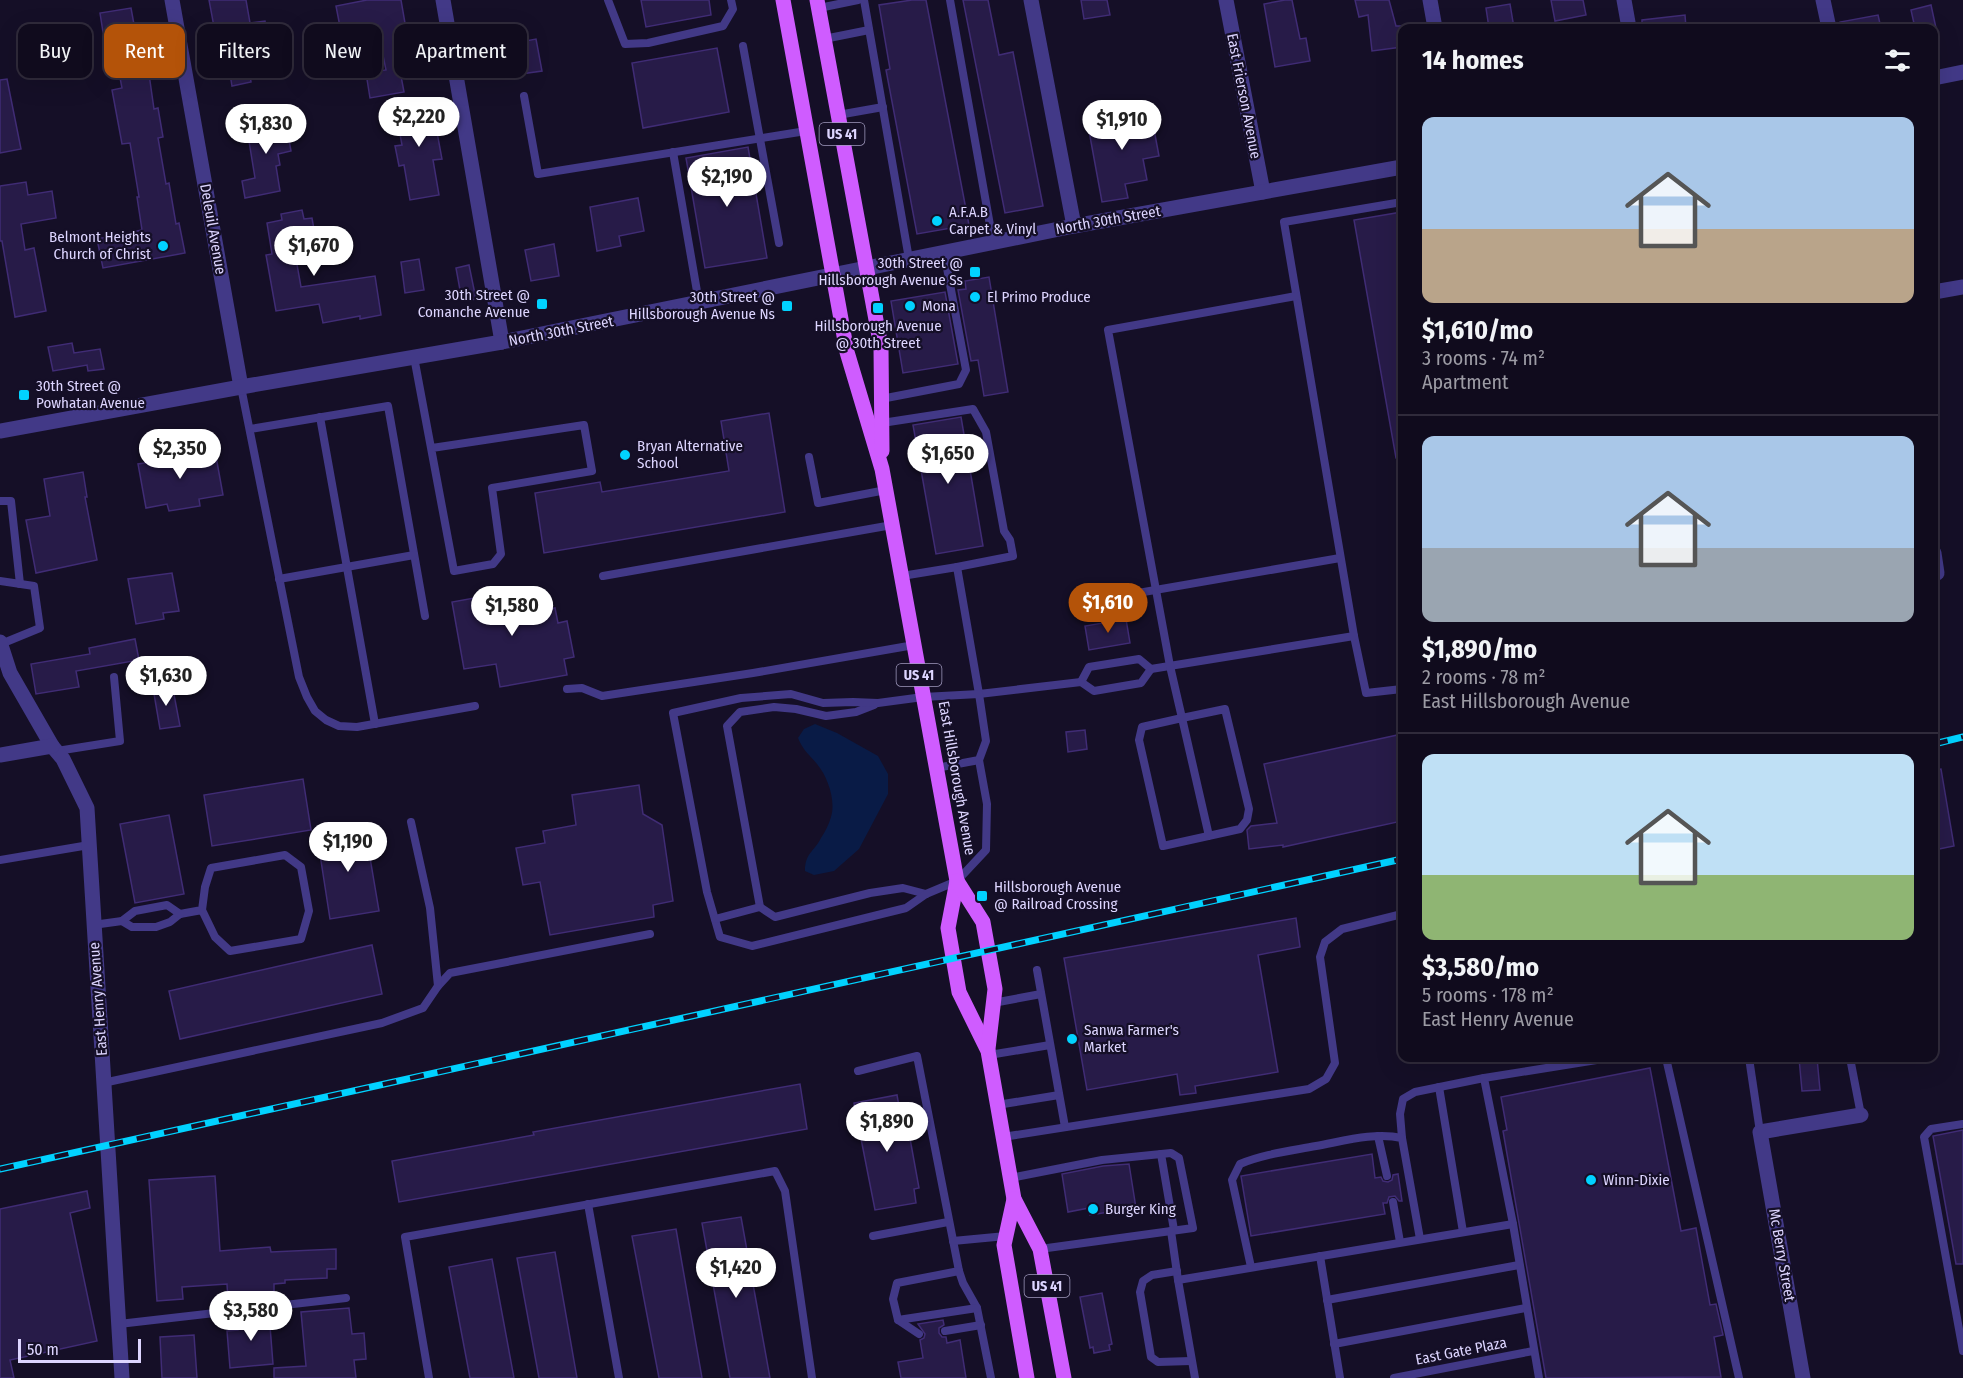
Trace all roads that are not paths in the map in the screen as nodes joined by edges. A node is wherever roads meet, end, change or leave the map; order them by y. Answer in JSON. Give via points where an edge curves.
{"nodes":[{"id":1,"x":172,"y":0,"type":"edge"},
{"id":2,"x":443,"y":0,"type":"edge"},
{"id":3,"x":608,"y":0,"type":"edge"},
{"id":4,"x":731,"y":0,"type":"edge"},
{"id":5,"x":783,"y":0,"type":"edge"},
{"id":6,"x":858,"y":0,"type":"edge"},
{"id":7,"x":864,"y":0,"type":"edge"},
{"id":8,"x":950,"y":0,"type":"edge"},
{"id":9,"x":1031,"y":0,"type":"edge"},
{"id":10,"x":1226,"y":0,"type":"edge"},
{"id":11,"x":1430,"y":0,"type":"edge"},
{"id":12,"x":1624,"y":0,"type":"edge"},
{"id":13,"x":1823,"y":0,"type":"edge"},
{"id":14,"x":818,"y":4,"type":"edge"},
{"id":15,"x":1435,"y":24,"type":"edge"},
{"id":16,"x":1628,"y":24,"type":"edge"},
{"id":17,"x":1828,"y":24,"type":"edge"},
{"id":18,"x":869,"y":30,"type":"junction"},
{"id":19,"x":824,"y":39,"type":"junction"},
{"id":20,"x":743,"y":46,"type":"dead end"},
{"id":21,"x":1963,"y":72,"type":"edge"},
{"id":22,"x":1938,"y":77,"type":"edge"},
{"id":23,"x":524,"y":96,"type":"dead end"},
{"id":24,"x":883,"y":107,"type":"junction"},
{"id":25,"x":838,"y":115,"type":"junction"},
{"id":26,"x":806,"y":131,"type":"junction"},
{"id":27,"x":760,"y":138,"type":"junction"},
{"id":28,"x":673,"y":152,"type":"junction"},
{"id":29,"x":1398,"y":168,"type":"edge"},
{"id":30,"x":1263,"y":192,"type":"junction"},
{"id":31,"x":1398,"y":203,"type":"edge"},
{"id":32,"x":1074,"y":226,"type":"junction"},
{"id":33,"x":993,"y":242,"type":"junction"},
{"id":34,"x":779,"y":243,"type":"dead end"},
{"id":35,"x":944,"y":252,"type":"junction"},
{"id":36,"x":909,"y":259,"type":"junction"},
{"id":37,"x":867,"y":268,"type":"junction"},
{"id":38,"x":832,"y":276,"type":"junction"},
{"id":39,"x":1963,"y":287,"type":"edge"},
{"id":40,"x":1938,"y":291,"type":"edge"},
{"id":41,"x":1296,"y":296,"type":"junction"},
{"id":42,"x":699,"y":303,"type":"junction"},
{"id":43,"x":502,"y":342,"type":"junction"},
{"id":44,"x":414,"y":357,"type":"junction"},
{"id":45,"x":241,"y":387,"type":"junction"},
{"id":46,"x":882,"y":399,"type":"junction"},
{"id":47,"x":320,"y":417,"type":"junction"},
{"id":48,"x":882,"y":423,"type":"junction"},
{"id":49,"x":250,"y":429,"type":"junction"},
{"id":50,"x":0,"y":431,"type":"edge"},
{"id":51,"x":432,"y":448,"type":"junction"},
{"id":52,"x":809,"y":457,"type":"dead end"},
{"id":53,"x":882,"y":469,"type":"junction"},
{"id":54,"x":886,"y":490,"type":"junction"},
{"id":55,"x":0,"y":501,"type":"edge"},
{"id":56,"x":892,"y":525,"type":"junction"},
{"id":57,"x":414,"y":555,"type":"junction"},
{"id":58,"x":1340,"y":558,"type":"junction"},
{"id":59,"x":346,"y":567,"type":"junction"},
{"id":60,"x":957,"y":567,"type":"junction"},
{"id":61,"x":603,"y":576,"type":"dead end"},
{"id":62,"x":902,"y":576,"type":"junction"},
{"id":63,"x":279,"y":579,"type":"junction"},
{"id":64,"x":0,"y":581,"type":"edge"},
{"id":65,"x":20,"y":584,"type":"junction"},
{"id":66,"x":1157,"y":589,"type":"junction"},
{"id":67,"x":1086,"y":602,"type":"dead end"},
{"id":68,"x":425,"y":616,"type":"dead end"},
{"id":69,"x":1353,"y":636,"type":"junction"},
{"id":70,"x":0,"y":643,"type":"edge"},
{"id":71,"x":914,"y":645,"type":"junction"},
{"id":72,"x":1170,"y":666,"type":"junction"},
{"id":73,"x":1151,"y":669,"type":"junction"},
{"id":74,"x":114,"y":677,"type":"dead end"},
{"id":75,"x":1082,"y":682,"type":"junction"},
{"id":76,"x":567,"y":689,"type":"dead end"},
{"id":77,"x":1398,"y":689,"type":"edge"},
{"id":78,"x":979,"y":694,"type":"junction"},
{"id":79,"x":923,"y":697,"type":"junction"},
{"id":80,"x":878,"y":703,"type":"junction"},
{"id":81,"x":475,"y":706,"type":"dead end"},
{"id":82,"x":1182,"y":718,"type":"junction"},
{"id":83,"x":375,"y":724,"type":"junction"},
{"id":84,"x":54,"y":749,"type":"junction"},
{"id":85,"x":0,"y":755,"type":"edge"},
{"id":86,"x":979,"y":760,"type":"junction"},
{"id":87,"x":936,"y":768,"type":"junction"},
{"id":88,"x":411,"y":822,"type":"dead end"},
{"id":89,"x":1209,"y":836,"type":"junction"},
{"id":90,"x":89,"y":845,"type":"junction"},
{"id":91,"x":0,"y":860,"type":"edge"},
{"id":92,"x":957,"y":881,"type":"junction"},
{"id":93,"x":926,"y":894,"type":"junction"},
{"id":94,"x":760,"y":907,"type":"junction"},
{"id":95,"x":202,"y":910,"type":"junction"},
{"id":96,"x":180,"y":914,"type":"junction"},
{"id":97,"x":1398,"y":915,"type":"edge"},
{"id":98,"x":715,"y":919,"type":"junction"},
{"id":99,"x":122,"y":921,"type":"junction"},
{"id":100,"x":93,"y":926,"type":"junction"},
{"id":101,"x":650,"y":934,"type":"dead end"},
{"id":102,"x":1037,"y":970,"type":"dead end"},
{"id":103,"x":438,"y":986,"type":"junction"},
{"id":104,"x":1041,"y":994,"type":"junction"},
{"id":105,"x":993,"y":1003,"type":"junction"},
{"id":106,"x":1050,"y":1045,"type":"junction"},
{"id":107,"x":988,"y":1053,"type":"junction"},
{"id":108,"x":1584,"y":1062,"type":"edge"},
{"id":109,"x":1667,"y":1062,"type":"edge"},
{"id":110,"x":1750,"y":1062,"type":"edge"},
{"id":111,"x":1851,"y":1062,"type":"edge"},
{"id":112,"x":858,"y":1071,"type":"dead end"},
{"id":113,"x":1484,"y":1078,"type":"junction"},
{"id":114,"x":104,"y":1083,"type":"junction"},
{"id":115,"x":1439,"y":1087,"type":"junction"},
{"id":116,"x":1059,"y":1095,"type":"junction"},
{"id":117,"x":997,"y":1105,"type":"junction"},
{"id":118,"x":1862,"y":1115,"type":"joint"},
{"id":119,"x":1963,"y":1124,"type":"edge"},
{"id":120,"x":1065,"y":1127,"type":"junction"},
{"id":121,"x":1760,"y":1132,"type":"junction"},
{"id":122,"x":1003,"y":1137,"type":"junction"},
{"id":123,"x":1378,"y":1137,"type":"junction"},
{"id":124,"x":1402,"y":1138,"type":"junction"},
{"id":125,"x":1161,"y":1154,"type":"junction"},
{"id":126,"x":1387,"y":1176,"type":"dead end"},
{"id":127,"x":1010,"y":1178,"type":"junction"},
{"id":128,"x":1014,"y":1199,"type":"junction"},
{"id":129,"x":1393,"y":1202,"type":"dead end"},
{"id":130,"x":588,"y":1204,"type":"junction"},
{"id":131,"x":948,"y":1222,"type":"junction"},
{"id":132,"x":1513,"y":1224,"type":"junction"},
{"id":133,"x":1173,"y":1230,"type":"junction"},
{"id":134,"x":1463,"y":1232,"type":"junction"},
{"id":135,"x":873,"y":1236,"type":"dead end"},
{"id":136,"x":1006,"y":1236,"type":"junction"},
{"id":137,"x":1420,"y":1239,"type":"junction"},
{"id":138,"x":953,"y":1242,"type":"junction"},
{"id":139,"x":1400,"y":1242,"type":"junction"},
{"id":140,"x":1040,"y":1249,"type":"junction"},
{"id":141,"x":1320,"y":1256,"type":"junction"},
{"id":142,"x":1519,"y":1265,"type":"junction"},
{"id":143,"x":1251,"y":1267,"type":"junction"},
{"id":144,"x":959,"y":1271,"type":"junction"},
{"id":145,"x":1177,"y":1275,"type":"junction"},
{"id":146,"x":346,"y":1298,"type":"dead end"},
{"id":147,"x":1327,"y":1299,"type":"junction"},
{"id":148,"x":977,"y":1308,"type":"junction"},
{"id":149,"x":1526,"y":1308,"type":"junction"},
{"id":150,"x":898,"y":1320,"type":"junction"},
{"id":151,"x":119,"y":1324,"type":"junction"},
{"id":152,"x":981,"y":1325,"type":"junction"},
{"id":153,"x":945,"y":1331,"type":"dead end"},
{"id":154,"x":919,"y":1334,"type":"dead end"},
{"id":155,"x":1334,"y":1344,"type":"junction"},
{"id":156,"x":1533,"y":1350,"type":"junction"},
{"id":157,"x":1963,"y":1350,"type":"edge"},
{"id":158,"x":1191,"y":1361,"type":"junction"},
{"id":159,"x":122,"y":1378,"type":"edge"},
{"id":160,"x":429,"y":1378,"type":"edge"},
{"id":161,"x":619,"y":1378,"type":"edge"},
{"id":162,"x":812,"y":1378,"type":"edge"},
{"id":163,"x":991,"y":1378,"type":"edge"},
{"id":164,"x":1027,"y":1378,"type":"edge"},
{"id":165,"x":1064,"y":1378,"type":"edge"},
{"id":166,"x":1195,"y":1378,"type":"edge"},
{"id":167,"x":1340,"y":1378,"type":"edge"},
{"id":168,"x":1394,"y":1378,"type":"edge"},
{"id":169,"x":1539,"y":1378,"type":"edge"},
{"id":170,"x":1739,"y":1378,"type":"edge"},
{"id":171,"x":1803,"y":1378,"type":"edge"}],
"edges":[{"from":1,"to":45,"type":"street","name":"Deleuil Avenue"},
{"from":2,"to":43,"type":"street"},
{"from":3,"to":4,"type":"lane","via":[[625,44],[648,44],[723,26],[733,9]]},
{"from":5,"to":26,"type":"main road","name":"East Hillsborough Avenue","number":"US 41"},
{"from":6,"to":14,"type":"lane"},
{"from":7,"to":18,"type":"lane"},
{"from":8,"to":33,"type":"lane"},
{"from":9,"to":32,"type":"street"},
{"from":10,"to":30,"type":"street","name":"East Frierson Avenue"},
{"from":11,"to":15,"type":"street"},
{"from":12,"to":16,"type":"street"},
{"from":13,"to":17,"type":"street"},
{"from":14,"to":19,"type":"main road","name":"East Hillsborough Avenue","number":"US 41"},
{"from":18,"to":19,"type":"lane"},
{"from":18,"to":24,"type":"lane"},
{"from":19,"to":25,"type":"main road","name":"East Hillsborough Avenue","number":"US 41"},
{"from":20,"to":27,"type":"lane"},
{"from":21,"to":22,"type":"street"},
{"from":23,"to":28,"type":"lane","via":[[538,174]]},
{"from":24,"to":25,"type":"lane"},
{"from":24,"to":36,"type":"lane"},
{"from":25,"to":37,"type":"main road","name":"East Hillsborough Avenue","number":"US 41"},
{"from":26,"to":27,"type":"lane"},
{"from":26,"to":38,"type":"main road","name":"East Hillsborough Avenue","number":"US 41"},
{"from":27,"to":28,"type":"lane"},
{"from":27,"to":34,"type":"lane"},
{"from":28,"to":42,"type":"lane"},
{"from":29,"to":30,"type":"street","name":"North 30th Street"},
{"from":30,"to":32,"type":"street","name":"North 30th Street"},
{"from":31,"to":41,"type":"lane","via":[[1284,222]]},
{"from":32,"to":33,"type":"street","name":"North 30th Street"},
{"from":33,"to":35,"type":"street","name":"North 30th Street"},
{"from":35,"to":36,"type":"street","name":"North 30th Street"},
{"from":35,"to":46,"type":"lane","via":[[966,370],[959,384]]},
{"from":36,"to":37,"type":"street","name":"North 30th Street"},
{"from":37,"to":38,"type":"street","name":"North 30th Street"},
{"from":37,"to":46,"type":"main road","name":"East Hillsborough Avenue","number":"US 41","via":[[881,347]]},
{"from":38,"to":42,"type":"street","name":"North 30th Street"},
{"from":38,"to":53,"type":"main road","name":"East Hillsborough Avenue","number":"US 41","via":[[846,352]]},
{"from":39,"to":40,"type":"street"},
{"from":41,"to":58,"type":"lane"},
{"from":41,"to":66,"type":"lane","via":[[1108,330]]},
{"from":42,"to":43,"type":"street","name":"North 30th Street"},
{"from":43,"to":44,"type":"street","name":"North 30th Street"},
{"from":44,"to":45,"type":"street","name":"North 30th Street"},
{"from":44,"to":51,"type":"lane"},
{"from":45,"to":49,"type":"lane"},
{"from":45,"to":50,"type":"street","name":"North 30th Street"},
{"from":46,"to":48,"type":"main road","name":"East Hillsborough Avenue","number":"US 41"},
{"from":47,"to":49,"type":"lane"},
{"from":47,"to":57,"type":"lane","via":[[388,406]]},
{"from":47,"to":59,"type":"lane"},
{"from":48,"to":53,"type":"main road","name":"East Hillsborough Avenue","number":"US 41"},
{"from":48,"to":60,"type":"lane","via":[[973,409],[986,432],[1004,531],[1013,556]]},
{"from":49,"to":63,"type":"lane"},
{"from":51,"to":51,"type":"lane","via":[[454,571],[493,564],[501,554],[492,488],[592,471],[584,425]]},
{"from":52,"to":54,"type":"lane","via":[[818,503]]},
{"from":53,"to":54,"type":"main road","name":"East Hillsborough Avenue","number":"US 41"},
{"from":54,"to":56,"type":"main road","name":"East Hillsborough Avenue","number":"US 41"},
{"from":55,"to":65,"type":"lane","via":[[11,501]]},
{"from":56,"to":61,"type":"lane"},
{"from":56,"to":62,"type":"main road","name":"East Hillsborough Avenue","number":"US 41"},
{"from":57,"to":59,"type":"lane"},
{"from":57,"to":68,"type":"lane"},
{"from":58,"to":66,"type":"lane"},
{"from":58,"to":69,"type":"lane"},
{"from":59,"to":63,"type":"lane"},
{"from":59,"to":83,"type":"lane"},
{"from":60,"to":62,"type":"lane"},
{"from":60,"to":78,"type":"lane"},
{"from":62,"to":71,"type":"main road","name":"East Hillsborough Avenue","number":"US 41"},
{"from":63,"to":83,"type":"lane","via":[[299,677],[311,706],[332,724]]},
{"from":64,"to":65,"type":"lane"},
{"from":65,"to":70,"type":"lane","via":[[34,586],[40,628]]},
{"from":66,"to":67,"type":"lane"},
{"from":66,"to":72,"type":"lane"},
{"from":69,"to":72,"type":"lane"},
{"from":69,"to":77,"type":"lane","via":[[1366,693]]},
{"from":70,"to":84,"type":"street","name":"East Henry Avenue","via":[[10,672]]},
{"from":71,"to":76,"type":"lane","via":[[623,693],[598,696],[582,688]]},
{"from":71,"to":79,"type":"main road","name":"East Hillsborough Avenue","number":"US 41"},
{"from":72,"to":73,"type":"lane"},
{"from":72,"to":82,"type":"lane"},
{"from":73,"to":75,"type":"lane","via":[[1141,683],[1094,691]]},
{"from":73,"to":75,"type":"lane","via":[[1138,658],[1089,667]]},
{"from":74,"to":84,"type":"lane","via":[[120,741]]},
{"from":75,"to":78,"type":"lane"},
{"from":78,"to":79,"type":"lane"},
{"from":78,"to":86,"type":"lane","via":[[986,741]]},
{"from":79,"to":80,"type":"lane"},
{"from":79,"to":87,"type":"main road","name":"East Hillsborough Avenue","number":"US 41"},
{"from":80,"to":94,"type":"lane","via":[[856,712],[826,716],[774,707],[740,712],[727,726]]},
{"from":80,"to":98,"type":"lane","via":[[823,703],[791,694],[741,698],[673,713]]},
{"from":81,"to":83,"type":"lane"},
{"from":82,"to":89,"type":"lane"},
{"from":82,"to":89,"type":"lane","via":[[1225,709],[1249,809],[1240,829]]},
{"from":82,"to":89,"type":"lane","via":[[1142,727],[1139,740],[1162,846]]},
{"from":84,"to":85,"type":"street"},
{"from":84,"to":90,"type":"street","name":"East Henry Avenue","via":[[87,808]]},
{"from":86,"to":87,"type":"lane"},
{"from":86,"to":92,"type":"lane","via":[[987,804],[986,850]]},
{"from":87,"to":92,"type":"main road","name":"East Hillsborough Avenue","number":"US 41"},
{"from":88,"to":103,"type":"lane","via":[[430,908]]},
{"from":90,"to":91,"type":"lane"},
{"from":90,"to":100,"type":"street","name":"East Henry Avenue"},
{"from":92,"to":93,"type":"lane"},
{"from":92,"to":105,"type":"main road","name":"East Hillsborough Avenue","number":"US 41","via":[[983,922],[995,989]]},
{"from":92,"to":107,"type":"main road","name":"East Hillsborough Avenue","number":"US 41","via":[[948,928],[959,992]]},
{"from":93,"to":94,"type":"lane","via":[[903,888],[870,893],[775,917]]},
{"from":93,"to":98,"type":"lane","via":[[906,908],[752,946],[720,937]]},
{"from":94,"to":98,"type":"lane"},
{"from":95,"to":95,"type":"lane","via":[[215,937],[230,951],[301,939],[309,911],[301,867],[285,855],[211,868]]},
{"from":95,"to":96,"type":"lane"},
{"from":96,"to":99,"type":"lane","via":[[156,927],[132,927]]},
{"from":96,"to":99,"type":"lane","via":[[167,905],[135,911]]},
{"from":97,"to":120,"type":"lane","via":[[1342,929],[1325,942],[1320,957],[1335,1063],[1326,1079],[1309,1089]]},
{"from":99,"to":100,"type":"lane"},
{"from":100,"to":114,"type":"street","name":"East Henry Avenue"},
{"from":101,"to":103,"type":"lane","via":[[450,973]]},
{"from":102,"to":104,"type":"lane"},
{"from":103,"to":114,"type":"lane","via":[[423,1008],[382,1023]]},
{"from":104,"to":105,"type":"lane"},
{"from":104,"to":106,"type":"lane"},
{"from":105,"to":107,"type":"main road","name":"East Hillsborough Avenue","number":"US 41"},
{"from":106,"to":107,"type":"lane"},
{"from":106,"to":116,"type":"lane"},
{"from":107,"to":117,"type":"main road","name":"East Hillsborough Avenue","number":"US 41"},
{"from":108,"to":113,"type":"lane"},
{"from":109,"to":170,"type":"lane"},
{"from":110,"to":121,"type":"lane"},
{"from":111,"to":118,"type":"lane"},
{"from":112,"to":131,"type":"lane","via":[[918,1056]]},
{"from":113,"to":115,"type":"lane"},
{"from":113,"to":132,"type":"lane"},
{"from":114,"to":151,"type":"street","name":"East Henry Avenue"},
{"from":115,"to":124,"type":"lane","via":[[1415,1092],[1404,1099],[1400,1114]]},
{"from":115,"to":134,"type":"lane"},
{"from":116,"to":117,"type":"lane"},
{"from":116,"to":120,"type":"lane"},
{"from":117,"to":122,"type":"main road","name":"East Hillsborough Avenue","number":"US 41"},
{"from":118,"to":121,"type":"street"},
{"from":119,"to":157,"type":"lane","via":[[1931,1130],[1924,1137]]},
{"from":120,"to":122,"type":"lane"},
{"from":121,"to":171,"type":"street","name":"Mc Berry Street"},
{"from":122,"to":127,"type":"main road","name":"East Hillsborough Avenue","number":"US 41"},
{"from":123,"to":124,"type":"lane"},
{"from":123,"to":126,"type":"lane"},
{"from":123,"to":143,"type":"lane","via":[[1257,1156],[1240,1164],[1232,1180]]},
{"from":124,"to":137,"type":"lane"},
{"from":125,"to":127,"type":"lane","via":[[1102,1160]]},
{"from":125,"to":133,"type":"lane"},
{"from":125,"to":133,"type":"lane","via":[[1179,1158],[1193,1228]]},
{"from":127,"to":128,"type":"main road","name":"East Hillsborough Avenue","number":"US 41"},
{"from":128,"to":136,"type":"main road","name":"East Hillsborough Avenue","number":"US 41"},
{"from":128,"to":140,"type":"main road","name":"East Hillsborough Avenue","number":"US 41"},
{"from":129,"to":139,"type":"lane"},
{"from":130,"to":160,"type":"lane","via":[[405,1237]]},
{"from":130,"to":161,"type":"lane"},
{"from":130,"to":162,"type":"lane","via":[[774,1171],[785,1191]]},
{"from":131,"to":135,"type":"lane"},
{"from":131,"to":138,"type":"lane"},
{"from":132,"to":134,"type":"lane"},
{"from":132,"to":142,"type":"lane"},
{"from":133,"to":140,"type":"lane"},
{"from":133,"to":145,"type":"lane"},
{"from":134,"to":137,"type":"lane"},
{"from":136,"to":138,"type":"lane"},
{"from":136,"to":164,"type":"main road","name":"East Hillsborough Avenue","number":"US 41","via":[[1004,1245]]},
{"from":137,"to":139,"type":"lane"},
{"from":138,"to":144,"type":"lane"},
{"from":139,"to":141,"type":"lane"},
{"from":140,"to":165,"type":"main road","name":"East Hillsborough Avenue","number":"US 41"},
{"from":141,"to":143,"type":"lane"},
{"from":141,"to":147,"type":"lane"},
{"from":142,"to":147,"type":"lane"},
{"from":142,"to":149,"type":"lane"},
{"from":143,"to":145,"type":"lane"},
{"from":144,"to":148,"type":"lane"},
{"from":144,"to":150,"type":"lane","via":[[897,1283],[893,1299]]},
{"from":145,"to":158,"type":"lane"},
{"from":145,"to":158,"type":"lane","via":[[1152,1275],[1143,1281],[1140,1292],[1151,1357],[1158,1362]]},
{"from":146,"to":151,"type":"lane"},
{"from":147,"to":155,"type":"lane"},
{"from":148,"to":150,"type":"lane"},
{"from":148,"to":152,"type":"lane"},
{"from":149,"to":155,"type":"lane"},
{"from":149,"to":156,"type":"lane"},
{"from":150,"to":154,"type":"lane"},
{"from":151,"to":159,"type":"street","name":"East Henry Avenue"},
{"from":152,"to":153,"type":"lane"},
{"from":152,"to":163,"type":"lane"},
{"from":155,"to":167,"type":"lane"},
{"from":156,"to":168,"type":"lane","name":"East Gate Plaza"},
{"from":156,"to":169,"type":"lane"},
{"from":158,"to":166,"type":"lane"}]}
